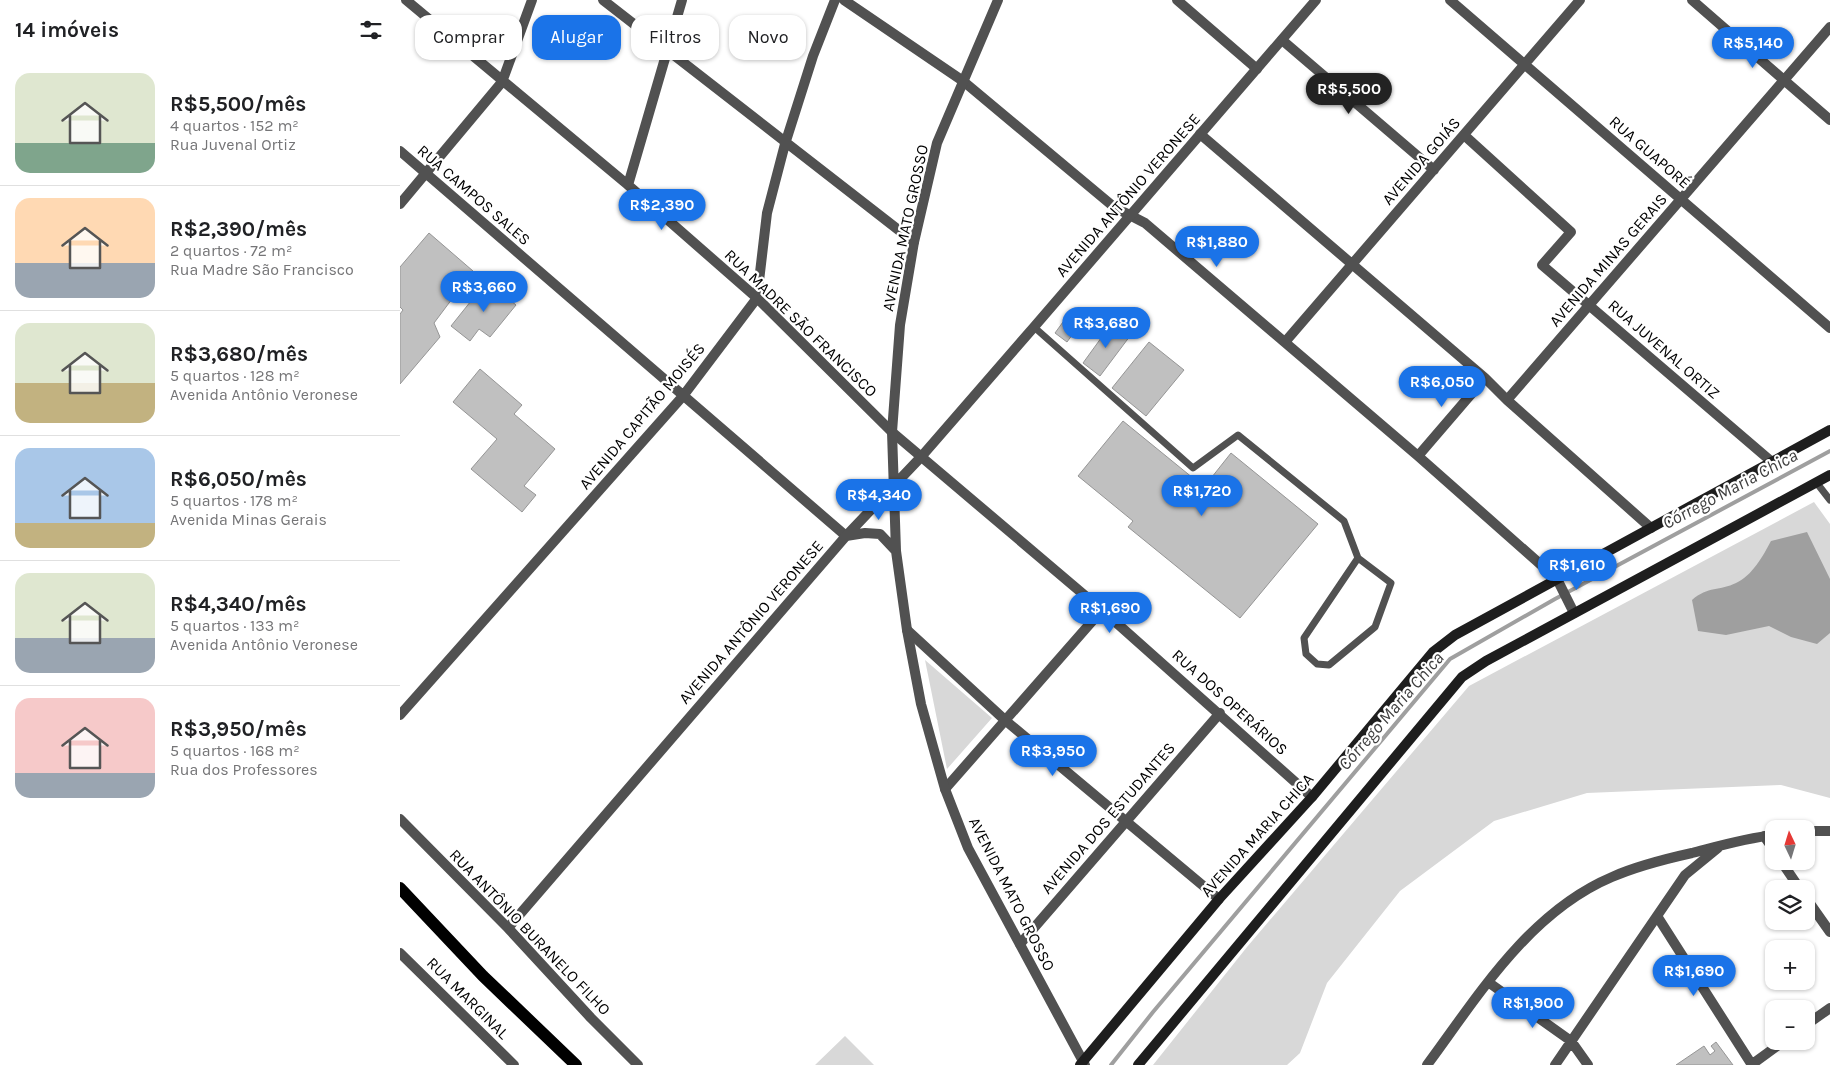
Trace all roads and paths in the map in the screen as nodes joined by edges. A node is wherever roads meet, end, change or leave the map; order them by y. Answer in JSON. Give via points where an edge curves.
{"nodes":[{"id":1,"x":406,"y":0,"type":"edge"},
{"id":2,"x":532,"y":0,"type":"edge"},
{"id":3,"x":603,"y":0,"type":"edge"},
{"id":4,"x":682,"y":0,"type":"edge"},
{"id":5,"x":835,"y":0,"type":"edge"},
{"id":6,"x":844,"y":0,"type":"edge"},
{"id":7,"x":998,"y":0,"type":"edge"},
{"id":8,"x":1177,"y":0,"type":"edge"},
{"id":9,"x":1316,"y":0,"type":"edge"},
{"id":10,"x":1450,"y":0,"type":"edge"},
{"id":11,"x":1580,"y":0,"type":"edge"},
{"id":12,"x":1692,"y":0,"type":"edge"},
{"id":13,"x":677,"y":15,"type":"edge"},
{"id":14,"x":631,"y":21,"type":"edge"},
{"id":15,"x":1830,"y":27,"type":"edge"},
{"id":16,"x":1282,"y":40,"type":"junction"},
{"id":17,"x":664,"y":60,"type":"edge"},
{"id":18,"x":681,"y":60,"type":"edge"},
{"id":19,"x":1526,"y":64,"type":"junction"},
{"id":20,"x":1256,"y":69,"type":"junction"},
{"id":21,"x":1783,"y":79,"type":"junction"},
{"id":22,"x":963,"y":81,"type":"junction"},
{"id":23,"x":502,"y":82,"type":"junction"},
{"id":24,"x":1830,"y":120,"type":"edge"},
{"id":25,"x":1200,"y":134,"type":"junction"},
{"id":26,"x":1464,"y":135,"type":"junction"},
{"id":27,"x":785,"y":144,"type":"junction"},
{"id":28,"x":400,"y":151,"type":"edge"},
{"id":29,"x":1434,"y":170,"type":"junction"},
{"id":30,"x":427,"y":173,"type":"junction"},
{"id":31,"x":628,"y":185,"type":"junction"},
{"id":32,"x":1682,"y":198,"type":"junction"},
{"id":33,"x":400,"y":204,"type":"edge"},
{"id":34,"x":1130,"y":216,"type":"junction"},
{"id":35,"x":914,"y":242,"type":"junction"},
{"id":36,"x":1352,"y":265,"type":"junction"},
{"id":37,"x":757,"y":298,"type":"junction"},
{"id":38,"x":1590,"y":305,"type":"junction"},
{"id":39,"x":1034,"y":327,"type":"junction"},
{"id":40,"x":1830,"y":328,"type":"edge"},
{"id":41,"x":1285,"y":342,"type":"junction"},
{"id":42,"x":1485,"y":378,"type":"junction"},
{"id":43,"x":683,"y":396,"type":"junction"},
{"id":44,"x":1506,"y":400,"type":"junction"},
{"id":45,"x":1830,"y":430,"type":"edge"},
{"id":46,"x":892,"y":432,"type":"junction"},
{"id":47,"x":921,"y":456,"type":"junction"},
{"id":48,"x":1418,"y":456,"type":"junction"},
{"id":49,"x":1772,"y":462,"type":"junction"},
{"id":50,"x":1830,"y":475,"type":"edge"},
{"id":51,"x":895,"y":481,"type":"junction"},
{"id":52,"x":1816,"y":482,"type":"junction"},
{"id":53,"x":1830,"y":500,"type":"edge"},
{"id":54,"x":1651,"y":528,"type":"junction"},
{"id":55,"x":846,"y":536,"type":"junction"},
{"id":56,"x":896,"y":551,"type":"junction"},
{"id":57,"x":1358,"y":558,"type":"junction"},
{"id":58,"x":1558,"y":581,"type":"junction"},
{"id":59,"x":1102,"y":610,"type":"junction"},
{"id":60,"x":1573,"y":611,"type":"junction"},
{"id":61,"x":907,"y":630,"type":"junction"},
{"id":62,"x":1220,"y":713,"type":"junction"},
{"id":63,"x":400,"y":715,"type":"edge"},
{"id":64,"x":1006,"y":721,"type":"junction"},
{"id":65,"x":945,"y":789,"type":"junction"},
{"id":66,"x":1312,"y":796,"type":"junction"},
{"id":67,"x":400,"y":820,"type":"edge"},
{"id":68,"x":1125,"y":821,"type":"junction"},
{"id":69,"x":1815,"y":831,"type":"edge"},
{"id":70,"x":1830,"y":831,"type":"edge"},
{"id":71,"x":1765,"y":836,"type":"edge"},
{"id":72,"x":1721,"y":845,"type":"junction"},
{"id":73,"x":400,"y":888,"type":"edge"},
{"id":74,"x":1219,"y":899,"type":"junction"},
{"id":75,"x":1815,"y":911,"type":"edge"},
{"id":76,"x":1657,"y":916,"type":"junction"},
{"id":77,"x":508,"y":928,"type":"junction"},
{"id":78,"x":1830,"y":932,"type":"edge"},
{"id":79,"x":1020,"y":944,"type":"junction"},
{"id":80,"x":400,"y":953,"type":"edge"},
{"id":81,"x":1488,"y":982,"type":"junction"},
{"id":82,"x":1830,"y":1008,"type":"edge"},
{"id":83,"x":1815,"y":1019,"type":"edge"},
{"id":84,"x":1571,"y":1041,"type":"junction"},
{"id":85,"x":1772,"y":1050,"type":"edge"},
{"id":86,"x":1083,"y":1064,"type":"edge"},
{"id":87,"x":514,"y":1065,"type":"edge"},
{"id":88,"x":576,"y":1065,"type":"edge"},
{"id":89,"x":638,"y":1065,"type":"edge"},
{"id":90,"x":1138,"y":1065,"type":"edge"},
{"id":91,"x":1426,"y":1065,"type":"edge"},
{"id":92,"x":1555,"y":1065,"type":"edge"},
{"id":93,"x":1588,"y":1065,"type":"edge"},
{"id":94,"x":1752,"y":1065,"type":"edge"}],
"edges":[{"from":1,"to":23,"type":"street","name":"RUA MADRE SÃO FRANCISCO"},
{"from":2,"to":23,"type":"street"},
{"from":3,"to":14,"type":"street"},
{"from":4,"to":13,"type":"street"},
{"from":5,"to":27,"type":"street"},
{"from":6,"to":22,"type":"street"},
{"from":7,"to":22,"type":"street","name":"AVENIDA MATO GROSSO"},
{"from":8,"to":20,"type":"street"},
{"from":9,"to":16,"type":"street","name":"AVENIDA ANTÔNIO VERONESE"},
{"from":10,"to":19,"type":"street","name":"RUA GUAPORÉ"},
{"from":11,"to":19,"type":"street","name":"AVENIDA GOIÁS"},
{"from":12,"to":21,"type":"street"},
{"from":15,"to":21,"type":"street","name":"AVENIDA MINAS GERAIS"},
{"from":16,"to":20,"type":"street","name":"AVENIDA ANTÔNIO VERONESE"},
{"from":16,"to":29,"type":"street"},
{"from":17,"to":31,"type":"street"},
{"from":18,"to":27,"type":"street"},
{"from":19,"to":26,"type":"street","name":"AVENIDA GOIÁS"},
{"from":19,"to":32,"type":"street","name":"RUA GUAPORÉ"},
{"from":20,"to":25,"type":"street","name":"AVENIDA ANTÔNIO VERONESE"},
{"from":21,"to":24,"type":"street"},
{"from":21,"to":32,"type":"street","name":"AVENIDA MINAS GERAIS"},
{"from":22,"to":34,"type":"street","via":[[1114,207]]},
{"from":22,"to":35,"type":"street","name":"AVENIDA MATO GROSSO","via":[[937,143]]},
{"from":23,"to":30,"type":"street"},
{"from":23,"to":31,"type":"street","name":"RUA MADRE SÃO FRANCISCO"},
{"from":25,"to":34,"type":"street","name":"AVENIDA ANTÔNIO VERONESE"},
{"from":25,"to":36,"type":"street"},
{"from":26,"to":29,"type":"street","name":"AVENIDA GOIÁS"},
{"from":26,"to":38,"type":"street","name":"RUA JUVENAL ORTIZ","via":[[1571,232],[1542,265]]},
{"from":27,"to":35,"type":"street"},
{"from":27,"to":37,"type":"street","via":[[767,213]]},
{"from":28,"to":30,"type":"street","name":"RUA CAMPOS SALES"},
{"from":29,"to":36,"type":"street","name":"AVENIDA GOIÁS"},
{"from":30,"to":33,"type":"street"},
{"from":30,"to":43,"type":"street","name":"RUA CAMPOS SALES"},
{"from":31,"to":37,"type":"street","name":"RUA MADRE SÃO FRANCISCO"},
{"from":32,"to":38,"type":"street","name":"AVENIDA MINAS GERAIS"},
{"from":32,"to":40,"type":"street","name":"RUA GUAPORÉ"},
{"from":34,"to":39,"type":"street","name":"AVENIDA ANTÔNIO VERONESE"},
{"from":34,"to":41,"type":"street","via":[[1146,223]]},
{"from":35,"to":46,"type":"street","name":"AVENIDA MATO GROSSO","via":[[900,325]]},
{"from":36,"to":41,"type":"street","name":"AVENIDA GOIÁS"},
{"from":36,"to":42,"type":"street"},
{"from":37,"to":43,"type":"street","name":"AVENIDA CAPITÃO MOISÉS"},
{"from":37,"to":46,"type":"street","name":"RUA MADRE SÃO FRANCISCO"},
{"from":38,"to":44,"type":"street","name":"AVENIDA MINAS GERAIS"},
{"from":38,"to":49,"type":"street","name":"RUA JUVENAL ORTIZ"},
{"from":39,"to":47,"type":"street","name":"AVENIDA ANTÔNIO VERONESE"},
{"from":39,"to":57,"type":"lane","via":[[1192,468],[1238,436],[1344,521]]},
{"from":41,"to":48,"type":"street"},
{"from":42,"to":44,"type":"street"},
{"from":42,"to":48,"type":"street"},
{"from":43,"to":55,"type":"street","name":"RUA CAMPOS SALES"},
{"from":43,"to":63,"type":"street","name":"AVENIDA CAPITÃO MOISÉS"},
{"from":44,"to":54,"type":"street"},
{"from":45,"to":49,"type":"main road","name":"AVENIDA MARIA CHICA"},
{"from":46,"to":47,"type":"street","name":"RUA MADRE SÃO FRANCISCO"},
{"from":46,"to":51,"type":"street","name":"AVENIDA MATO GROSSO"},
{"from":47,"to":51,"type":"street","name":"AVENIDA ANTÔNIO VERONESE"},
{"from":47,"to":59,"type":"street","name":"RUA DOS OPERÁRIOS"},
{"from":48,"to":58,"type":"street"},
{"from":49,"to":54,"type":"main road","name":"AVENIDA MARIA CHICA"},
{"from":50,"to":52,"type":"main road"},
{"from":51,"to":55,"type":"street","name":"AVENIDA ANTÔNIO VERONESE"},
{"from":51,"to":56,"type":"street","name":"AVENIDA MATO GROSSO"},
{"from":52,"to":53,"type":"lane"},
{"from":52,"to":60,"type":"main road"},
{"from":54,"to":58,"type":"main road","name":"AVENIDA MARIA CHICA"},
{"from":55,"to":56,"type":"street","via":[[880,534]]},
{"from":55,"to":77,"type":"street","name":"AVENIDA ANTÔNIO VERONESE"},
{"from":56,"to":61,"type":"street","name":"AVENIDA MATO GROSSO"},
{"from":57,"to":57,"type":"lane","via":[[1304,638],[1306,654],[1317,664],[1329,664],[1375,627],[1391,583]]},
{"from":58,"to":60,"type":"street"},
{"from":58,"to":66,"type":"main road","name":"AVENIDA MARIA CHICA","via":[[1455,635],[1434,652]]},
{"from":59,"to":62,"type":"street","name":"RUA DOS OPERÁRIOS"},
{"from":59,"to":64,"type":"street"},
{"from":60,"to":90,"type":"main road","via":[[1462,677]]},
{"from":61,"to":64,"type":"street"},
{"from":61,"to":65,"type":"street","name":"AVENIDA MATO GROSSO","via":[[921,704]]},
{"from":62,"to":66,"type":"street","name":"RUA DOS OPERÁRIOS"},
{"from":62,"to":68,"type":"street","name":"AVENIDA DOS ESTUDANTES"},
{"from":64,"to":65,"type":"street"},
{"from":64,"to":68,"type":"street"},
{"from":65,"to":79,"type":"street","name":"AVENIDA MATO GROSSO","via":[[968,848]]},
{"from":66,"to":74,"type":"main road","name":"AVENIDA MARIA CHICA"},
{"from":67,"to":77,"type":"street","name":"RUA ANTÔNIO BURANELO FILHO"},
{"from":68,"to":74,"type":"street"},
{"from":68,"to":79,"type":"street","name":"AVENIDA DOS ESTUDANTES"},
{"from":69,"to":70,"type":"street"},
{"from":71,"to":72,"type":"street"},
{"from":72,"to":76,"type":"street","via":[[1685,874]]},
{"from":72,"to":81,"type":"street","via":[[1611,877],[1568,902],[1527,937]]},
{"from":73,"to":88,"type":"main road","via":[[483,976]]},
{"from":74,"to":86,"type":"main road","name":"AVENIDA MARIA CHICA"},
{"from":75,"to":78,"type":"street"},
{"from":76,"to":84,"type":"street"},
{"from":76,"to":94,"type":"street"},
{"from":77,"to":89,"type":"street","name":"RUA ANTÔNIO BURANELO FILHO"},
{"from":79,"to":86,"type":"street","name":"AVENIDA MATO GROSSO"},
{"from":80,"to":87,"type":"street","name":"RUA MARGINAL"},
{"from":81,"to":84,"type":"street"},
{"from":81,"to":91,"type":"street"},
{"from":82,"to":83,"type":"street"},
{"from":84,"to":92,"type":"street"},
{"from":84,"to":93,"type":"street"},
{"from":85,"to":94,"type":"street"}]}
